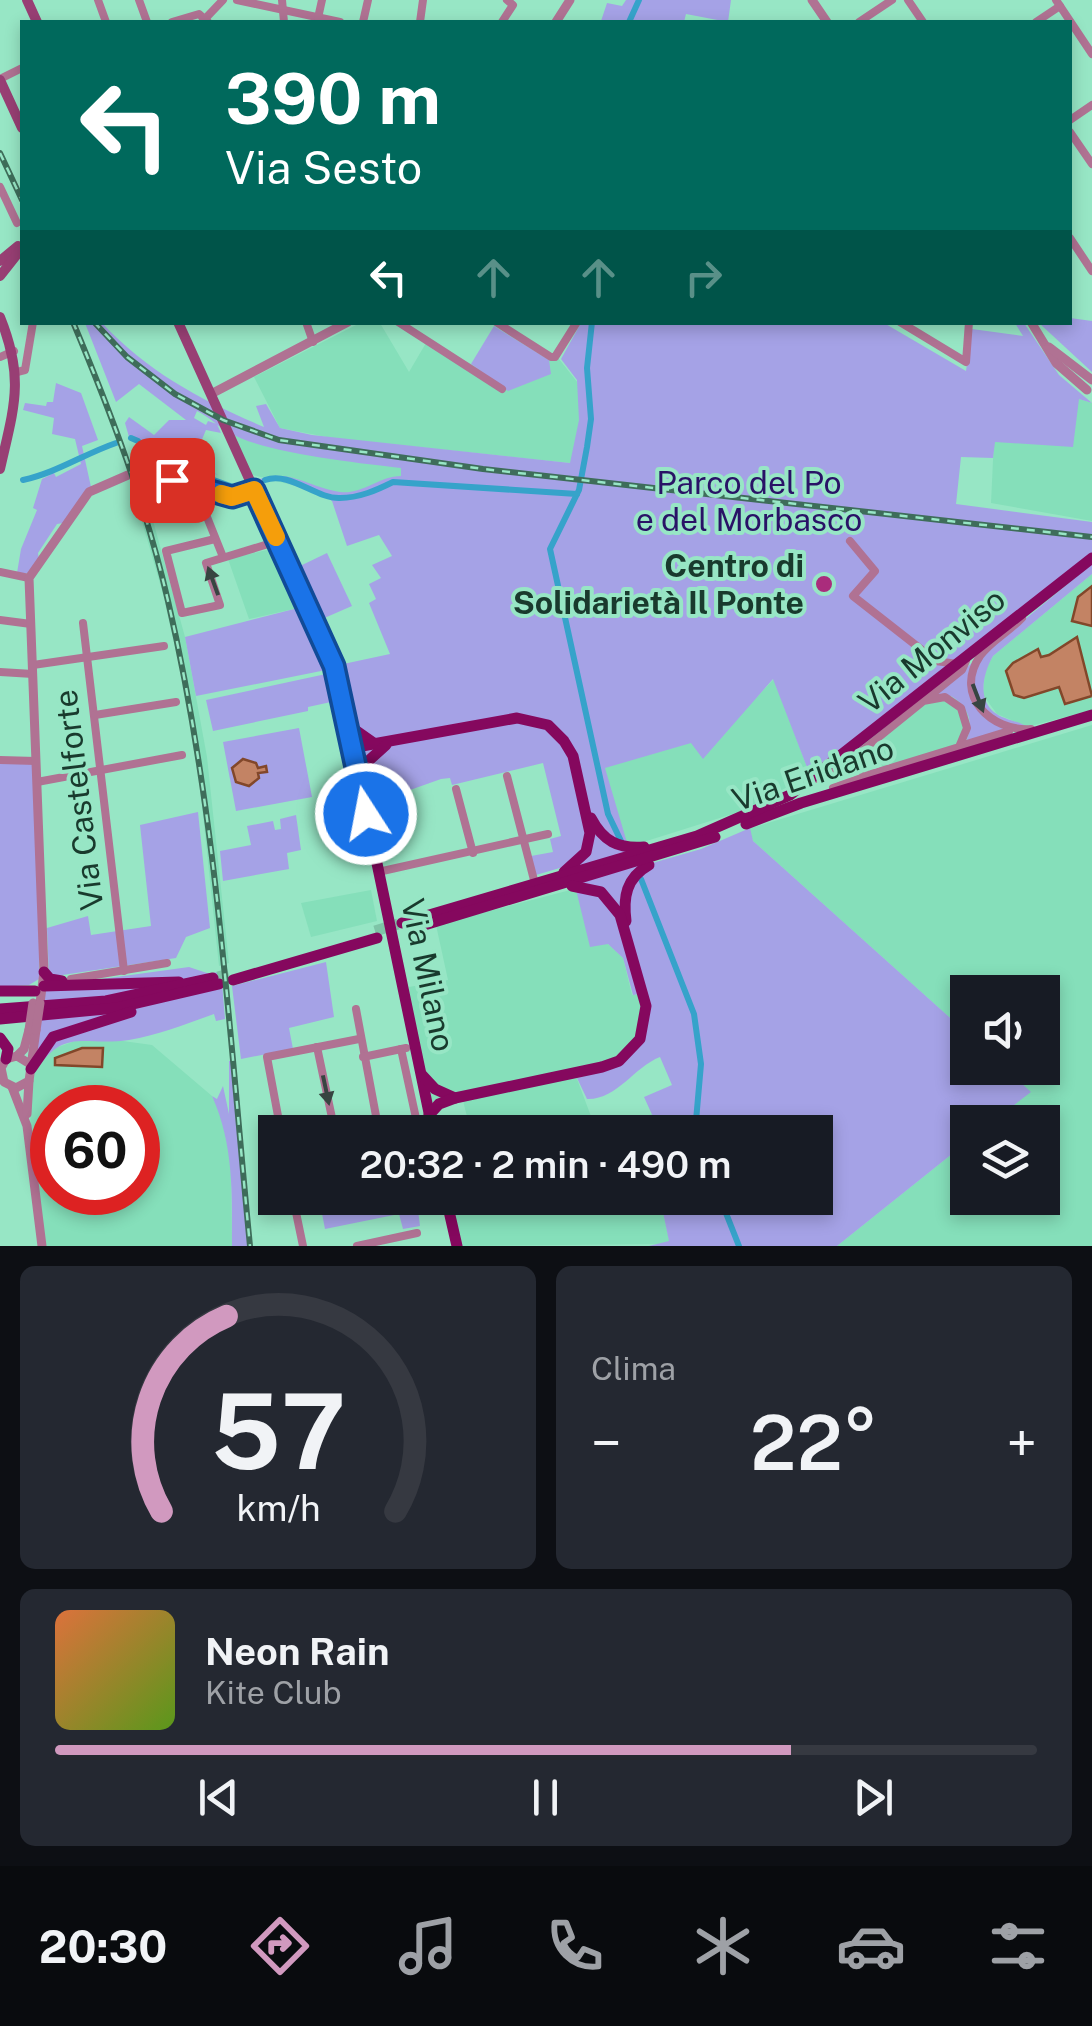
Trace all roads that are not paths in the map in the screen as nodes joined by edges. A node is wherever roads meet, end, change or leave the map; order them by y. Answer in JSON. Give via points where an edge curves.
{"nodes":[{"id":1,"x":229,"y":0,"type":"edge"},
{"id":2,"x":322,"y":0,"type":"edge"},
{"id":3,"x":507,"y":0,"type":"edge"},
{"id":4,"x":892,"y":0,"type":"edge"},
{"id":5,"x":1058,"y":3,"type":"edge"},
{"id":6,"x":281,"y":4,"type":"edge"},
{"id":7,"x":318,"y":18,"type":"junction"},
{"id":8,"x":179,"y":20,"type":"edge"},
{"id":9,"x":205,"y":20,"type":"edge"},
{"id":10,"x":207,"y":20,"type":"edge"},
{"id":11,"x":329,"y":20,"type":"edge"},
{"id":12,"x":503,"y":20,"type":"edge"},
{"id":13,"x":861,"y":20,"type":"edge"},
{"id":14,"x":1038,"y":20,"type":"edge"},
{"id":15,"x":1072,"y":24,"type":"edge"},
{"id":16,"x":1092,"y":54,"type":"edge"},
{"id":17,"x":0,"y":79,"type":"edge"},
{"id":18,"x":20,"y":124,"type":"edge"},
{"id":19,"x":1072,"y":135,"type":"edge"},
{"id":20,"x":1092,"y":164,"type":"edge"},
{"id":21,"x":0,"y":187,"type":"edge"},
{"id":22,"x":17,"y":223,"type":"dead end"},
{"id":23,"x":1072,"y":241,"type":"edge"},
{"id":24,"x":20,"y":247,"type":"edge"},
{"id":25,"x":20,"y":248,"type":"edge"},
{"id":26,"x":0,"y":262,"type":"edge"},
{"id":27,"x":1092,"y":272,"type":"edge"},
{"id":28,"x":0,"y":276,"type":"edge"},
{"id":29,"x":0,"y":317,"type":"edge"},
{"id":30,"x":32,"y":325,"type":"edge"},
{"id":31,"x":179,"y":325,"type":"edge"},
{"id":32,"x":307,"y":325,"type":"edge"},
{"id":33,"x":343,"y":325,"type":"edge"},
{"id":34,"x":403,"y":325,"type":"edge"},
{"id":35,"x":501,"y":325,"type":"edge"},
{"id":36,"x":575,"y":325,"type":"edge"},
{"id":37,"x":905,"y":325,"type":"edge"},
{"id":38,"x":970,"y":325,"type":"edge"},
{"id":39,"x":1033,"y":325,"type":"edge"},
{"id":40,"x":3,"y":332,"type":"edge"},
{"id":41,"x":312,"y":342,"type":"junction"},
{"id":42,"x":14,"y":351,"type":"junction"},
{"id":43,"x":0,"y":357,"type":"edge"},
{"id":44,"x":17,"y":372,"type":"junction"},
{"id":45,"x":1091,"y":387,"type":"edge"},
{"id":46,"x":502,"y":389,"type":"dead end"},
{"id":47,"x":211,"y":394,"type":"junction"},
{"id":48,"x":4,"y":430,"type":"edge"},
{"id":49,"x":0,"y":469,"type":"edge"},
{"id":50,"x":142,"y":472,"type":"dead end"},
{"id":51,"x":128,"y":475,"type":"dead end"},
{"id":52,"x":196,"y":487,"type":"junction"},
{"id":53,"x":254,"y":490,"type":"junction"},
{"id":54,"x":215,"y":539,"type":"junction"},
{"id":55,"x":850,"y":541,"type":"dead end"},
{"id":56,"x":278,"y":542,"type":"junction"},
{"id":57,"x":224,"y":557,"type":"junction"},
{"id":58,"x":1092,"y":558,"type":"edge"},
{"id":59,"x":0,"y":572,"type":"edge"},
{"id":60,"x":28,"y":578,"type":"junction"},
{"id":61,"x":1035,"y":604,"type":"junction"},
{"id":62,"x":0,"y":620,"type":"edge"},
{"id":63,"x":83,"y":623,"type":"dead end"},
{"id":64,"x":30,"y":624,"type":"junction"},
{"id":65,"x":164,"y":646,"type":"dead end"},
{"id":66,"x":87,"y":658,"type":"junction"},
{"id":67,"x":964,"y":660,"type":"junction"},
{"id":68,"x":936,"y":661,"type":"junction"},
{"id":69,"x":32,"y":669,"type":"junction"},
{"id":70,"x":0,"y":672,"type":"edge"},
{"id":71,"x":936,"y":683,"type":"junction"},
{"id":72,"x":176,"y":702,"type":"dead end"},
{"id":73,"x":923,"y":702,"type":"junction"},
{"id":74,"x":94,"y":715,"type":"junction"},
{"id":75,"x":1092,"y":715,"type":"edge"},
{"id":76,"x":348,"y":725,"type":"junction"},
{"id":77,"x":1059,"y":725,"type":"junction"},
{"id":78,"x":1013,"y":729,"type":"junction"},
{"id":79,"x":379,"y":747,"type":"junction"},
{"id":80,"x":958,"y":747,"type":"junction"},
{"id":81,"x":354,"y":753,"type":"junction"},
{"id":82,"x":858,"y":754,"type":"junction"},
{"id":83,"x":182,"y":755,"type":"dead end"},
{"id":84,"x":0,"y":760,"type":"edge"},
{"id":85,"x":36,"y":760,"type":"junction"},
{"id":86,"x":101,"y":770,"type":"junction"},
{"id":87,"x":868,"y":775,"type":"junction"},
{"id":88,"x":507,"y":776,"type":"dead end"},
{"id":89,"x":37,"y":782,"type":"junction"},
{"id":90,"x":360,"y":783,"type":"junction"},
{"id":91,"x":810,"y":783,"type":"junction"},
{"id":92,"x":456,"y":789,"type":"dead end"},
{"id":93,"x":816,"y":798,"type":"junction"},
{"id":94,"x":587,"y":809,"type":"junction"},
{"id":95,"x":548,"y":834,"type":"dead end"},
{"id":96,"x":522,"y":840,"type":"junction"},
{"id":97,"x":672,"y":844,"type":"junction"},
{"id":98,"x":687,"y":848,"type":"junction"},
{"id":99,"x":473,"y":853,"type":"junction"},
{"id":100,"x":378,"y":872,"type":"junction"},
{"id":101,"x":534,"y":880,"type":"dead end"},
{"id":102,"x":552,"y":883,"type":"junction"},
{"id":103,"x":402,"y":927,"type":"tunnel mouth"},
{"id":104,"x":376,"y":935,"type":"tunnel mouth"},
{"id":105,"x":630,"y":946,"type":"junction"},
{"id":106,"x":167,"y":964,"type":"dead end"},
{"id":107,"x":124,"y":971,"type":"junction"},
{"id":108,"x":232,"y":977,"type":"tunnel mouth"},
{"id":109,"x":74,"y":981,"type":"junction"},
{"id":110,"x":198,"y":982,"type":"junction"},
{"id":111,"x":40,"y":989,"type":"junction"},
{"id":112,"x":0,"y":991,"type":"edge"},
{"id":113,"x":187,"y":993,"type":"junction"},
{"id":114,"x":0,"y":1009,"type":"edge"},
{"id":115,"x":356,"y":1009,"type":"dead end"},
{"id":116,"x":0,"y":1019,"type":"edge"},
{"id":117,"x":32,"y":1030,"type":"junction"},
{"id":118,"x":0,"y":1038,"type":"edge"},
{"id":119,"x":359,"y":1038,"type":"junction"},
{"id":120,"x":317,"y":1047,"type":"junction"},
{"id":121,"x":408,"y":1048,"type":"junction"},
{"id":122,"x":12,"y":1058,"type":"junction"},
{"id":123,"x":363,"y":1058,"type":"junction"},
{"id":124,"x":30,"y":1072,"type":"junction"},
{"id":125,"x":12,"y":1087,"type":"junction"},
{"id":126,"x":438,"y":1103,"type":"junction"},
{"id":127,"x":278,"y":1115,"type":"edge"},
{"id":128,"x":331,"y":1115,"type":"edge"},
{"id":129,"x":375,"y":1115,"type":"edge"},
{"id":130,"x":416,"y":1115,"type":"edge"},
{"id":131,"x":436,"y":1115,"type":"edge"},
{"id":132,"x":26,"y":1126,"type":"junction"},
{"id":133,"x":297,"y":1215,"type":"edge"},
{"id":134,"x":450,"y":1215,"type":"edge"},
{"id":135,"x":417,"y":1234,"type":"dead end"},
{"id":136,"x":42,"y":1246,"type":"edge"},
{"id":137,"x":303,"y":1246,"type":"edge"},
{"id":138,"x":357,"y":1246,"type":"edge"},
{"id":139,"x":456,"y":1246,"type":"edge"}],
"edges":[{"from":1,"to":6,"type":"street"},
{"from":1,"to":10,"type":"street"},
{"from":2,"to":7,"type":"street"},
{"from":3,"to":12,"type":"street","via":[[514,5]]},
{"from":4,"to":13,"type":"street"},
{"from":5,"to":14,"type":"street"},
{"from":6,"to":7,"type":"street"},
{"from":7,"to":11,"type":"street"},
{"from":8,"to":9,"type":"street","via":[[199,14]]},
{"from":15,"to":16,"type":"street"},
{"from":17,"to":18,"type":"main road"},
{"from":19,"to":20,"type":"street"},
{"from":21,"to":22,"type":"street"},
{"from":23,"to":27,"type":"street"},
{"from":24,"to":26,"type":"main road"},
{"from":25,"to":28,"type":"main road"},
{"from":29,"to":40,"type":"main road"},
{"from":30,"to":44,"type":"street","via":[[25,370]]},
{"from":31,"to":47,"type":"main road","name":"Via Milano"},
{"from":32,"to":41,"type":"street"},
{"from":33,"to":41,"type":"street"},
{"from":34,"to":46,"type":"street"},
{"from":35,"to":36,"type":"street","via":[[551,357]]},
{"from":37,"to":38,"type":"street","via":[[966,362]]},
{"from":39,"to":45,"type":"street"},
{"from":40,"to":42,"type":"main road"},
{"from":41,"to":47,"type":"street"},
{"from":42,"to":43,"type":"street"},
{"from":42,"to":44,"type":"main road"},
{"from":44,"to":48,"type":"main road"},
{"from":47,"to":53,"type":"main road","name":"Via Milano"},
{"from":48,"to":49,"type":"main road"},
{"from":50,"to":52,"type":"street"},
{"from":51,"to":60,"type":"street","via":[[89,492]]},
{"from":52,"to":53,"type":"street","via":[[232,497]]},
{"from":52,"to":54,"type":"street"},
{"from":53,"to":56,"type":"main road","name":"Via Milano"},
{"from":54,"to":57,"type":"street"},
{"from":54,"to":57,"type":"street","one_way":true,"via":[[166,551],[182,614],[220,605],[206,563]]},
{"from":55,"to":68,"type":"street","via":[[875,571],[853,596]]},
{"from":56,"to":57,"type":"street"},
{"from":56,"to":76,"type":"main road","name":"Via Milano","via":[[334,666]]},
{"from":58,"to":61,"type":"main road","name":"Via Monviso"},
{"from":59,"to":60,"type":"street"},
{"from":60,"to":64,"type":"street"},
{"from":61,"to":67,"type":"main road","name":"Via Monviso"},
{"from":61,"to":78,"type":"street","one_way":true,"via":[[981,655],[972,681],[985,715]]},
{"from":62,"to":64,"type":"street"},
{"from":63,"to":66,"type":"street","name":"Via Castelforte"},
{"from":64,"to":69,"type":"street"},
{"from":65,"to":66,"type":"street"},
{"from":66,"to":69,"type":"street"},
{"from":66,"to":74,"type":"street","name":"Via Castelforte"},
{"from":67,"to":68,"type":"street"},
{"from":67,"to":71,"type":"main road","name":"Via Monviso"},
{"from":67,"to":73,"type":"street","via":[[962,670]]},
{"from":68,"to":71,"type":"street"},
{"from":69,"to":70,"type":"street"},
{"from":69,"to":85,"type":"street"},
{"from":71,"to":91,"type":"main road","name":"Via Monviso"},
{"from":72,"to":74,"type":"street"},
{"from":73,"to":80,"type":"street","via":[[945,697],[961,708],[967,728]]},
{"from":73,"to":82,"type":"street"},
{"from":74,"to":86,"type":"street","name":"Via Castelforte"},
{"from":75,"to":77,"type":"main road","name":"Via Eridano"},
{"from":76,"to":79,"type":"main road"},
{"from":76,"to":81,"type":"main road","name":"Via Milano"},
{"from":77,"to":78,"type":"street"},
{"from":77,"to":93,"type":"main road","name":"Via Eridano"},
{"from":78,"to":80,"type":"street"},
{"from":79,"to":81,"type":"main road"},
{"from":79,"to":90,"type":"main road"},
{"from":79,"to":94,"type":"main road","via":[[517,718],[539,721],[573,756]]},
{"from":80,"to":87,"type":"street"},
{"from":81,"to":90,"type":"main road","name":"Via Milano"},
{"from":82,"to":87,"type":"street","via":[[858,768]]},
{"from":82,"to":91,"type":"street"},
{"from":83,"to":86,"type":"street"},
{"from":84,"to":85,"type":"street"},
{"from":85,"to":89,"type":"street"},
{"from":86,"to":89,"type":"street"},
{"from":86,"to":107,"type":"street","name":"Via Castelforte"},
{"from":87,"to":93,"type":"street"},
{"from":88,"to":96,"type":"street"},
{"from":89,"to":111,"type":"street"},
{"from":90,"to":100,"type":"main road","name":"Via Milano"},
{"from":91,"to":97,"type":"main road","name":"Via Eridano"},
{"from":92,"to":99,"type":"street"},
{"from":93,"to":98,"type":"main road","name":"Via Eridano"},
{"from":94,"to":97,"type":"main road","via":[[599,832],[620,846]]},
{"from":94,"to":102,"type":"main road","via":[[586,852]]},
{"from":95,"to":96,"type":"street"},
{"from":96,"to":99,"type":"street"},
{"from":96,"to":101,"type":"street"},
{"from":97,"to":102,"type":"main road","name":"Via Eridano"},
{"from":98,"to":102,"type":"main road","name":"Via Eridano"},
{"from":98,"to":105,"type":"main road","via":[[630,881],[624,901]]},
{"from":99,"to":100,"type":"street"},
{"from":100,"to":121,"type":"main road","name":"Via Milano"},
{"from":102,"to":103,"type":"main road"},
{"from":102,"to":105,"type":"main road","via":[[607,896]]},
{"from":104,"to":108,"type":"main road"},
{"from":105,"to":126,"type":"main road","via":[[646,1006],[646,1022],[631,1051],[602,1066]]},
{"from":106,"to":107,"type":"street"},
{"from":107,"to":109,"type":"street"},
{"from":109,"to":110,"type":"main road"},
{"from":109,"to":111,"type":"main road","via":[[54,980]]},
{"from":110,"to":113,"type":"main road","via":[[219,980]]},
{"from":110,"to":114,"type":"main road","via":[[106,1002]]},
{"from":111,"to":112,"type":"main road"},
{"from":111,"to":117,"type":"street","bridge":true},
{"from":113,"to":116,"type":"main road","via":[[116,1008]]},
{"from":113,"to":124,"type":"main road","via":[[59,1034]]},
{"from":115,"to":119,"type":"street"},
{"from":117,"to":122,"type":"street"},
{"from":117,"to":124,"type":"street"},
{"from":118,"to":122,"type":"main road"},
{"from":119,"to":120,"type":"street"},
{"from":119,"to":123,"type":"street"},
{"from":120,"to":127,"type":"street","via":[[267,1057]]},
{"from":120,"to":128,"type":"street","one_way":true},
{"from":121,"to":123,"type":"street"},
{"from":121,"to":126,"type":"main road","name":"Via Milano"},
{"from":121,"to":130,"type":"street"},
{"from":122,"to":124,"type":"street"},
{"from":122,"to":125,"type":"street","via":[[0,1073]]},
{"from":123,"to":129,"type":"street"},
{"from":124,"to":125,"type":"street"},
{"from":124,"to":132,"type":"street"},
{"from":125,"to":132,"type":"street"},
{"from":126,"to":131,"type":"main road"},
{"from":132,"to":136,"type":"street"},
{"from":133,"to":137,"type":"street"},
{"from":134,"to":139,"type":"main road"},
{"from":135,"to":138,"type":"street"}]}
